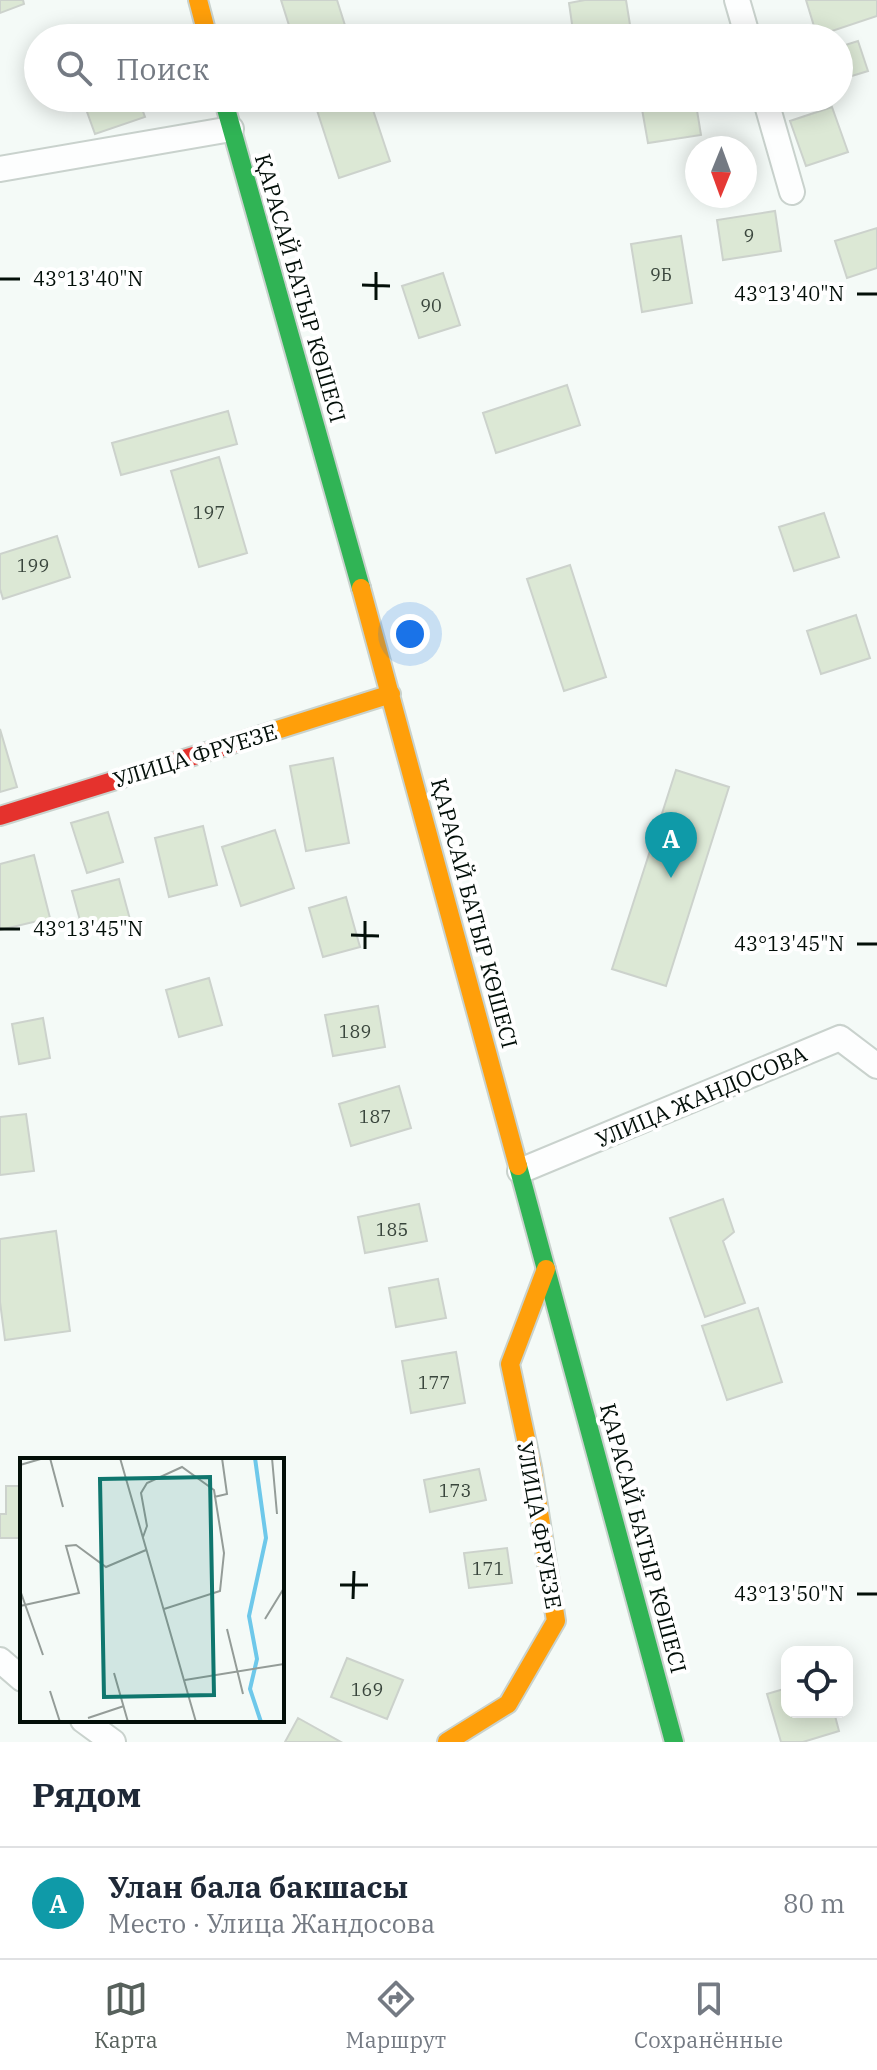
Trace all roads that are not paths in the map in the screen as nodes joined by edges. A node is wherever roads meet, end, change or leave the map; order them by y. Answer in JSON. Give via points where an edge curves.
{"nodes":[{"id":1,"x":198,"y":0,"type":"edge"},
{"id":2,"x":737,"y":0,"type":"edge"},
{"id":3,"x":204,"y":24,"type":"edge"},
{"id":4,"x":744,"y":24,"type":"edge"},
{"id":5,"x":227,"y":112,"type":"edge"},
{"id":6,"x":769,"y":112,"type":"edge"},
{"id":7,"x":231,"y":129,"type":"junction"},
{"id":8,"x":0,"y":169,"type":"edge"},
{"id":9,"x":792,"y":192,"type":"dead end"},
{"id":10,"x":391,"y":694,"type":"junction"},
{"id":11,"x":0,"y":816,"type":"edge"},
{"id":12,"x":877,"y":1066,"type":"edge"},
{"id":13,"x":520,"y":1171,"type":"junction"},
{"id":14,"x":546,"y":1269,"type":"junction"},
{"id":15,"x":0,"y":1660,"type":"edge"},
{"id":16,"x":20,"y":1677,"type":"edge"},
{"id":17,"x":86,"y":1722,"type":"edge"},
{"id":18,"x":113,"y":1742,"type":"edge"},
{"id":19,"x":447,"y":1742,"type":"edge"},
{"id":20,"x":674,"y":1742,"type":"edge"}],
"edges":[{"from":1,"to":3,"type":"main road"},
{"from":2,"to":4,"type":"street"},
{"from":5,"to":7,"type":"main road","name":"ҚАРАСАЙ БАТЫР КӨШЕСІ"},
{"from":6,"to":9,"type":"street"},
{"from":7,"to":8,"type":"street"},
{"from":7,"to":10,"type":"main road","name":"ҚАРАСАЙ БАТЫР КӨШЕСІ"},
{"from":10,"to":11,"type":"main road","name":"УЛИЦА ФРУЕЗЕ"},
{"from":10,"to":13,"type":"main road","name":"ҚАРАСАЙ БАТЫР КӨШЕСІ"},
{"from":12,"to":13,"type":"street","name":"УЛИЦА ЖАНДОСОВА","via":[[840,1038]]},
{"from":13,"to":14,"type":"main road","name":"ҚАРАСАЙ БАТЫР КӨШЕСІ"},
{"from":14,"to":19,"type":"main road","name":"УЛИЦА ФРУЕЗЕ","via":[[510,1364],[556,1621],[508,1704]]},
{"from":14,"to":20,"type":"main road","name":"ҚАРАСАЙ БАТЫР КӨШЕСІ"},
{"from":15,"to":16,"type":"street"},
{"from":17,"to":18,"type":"street"}]}
